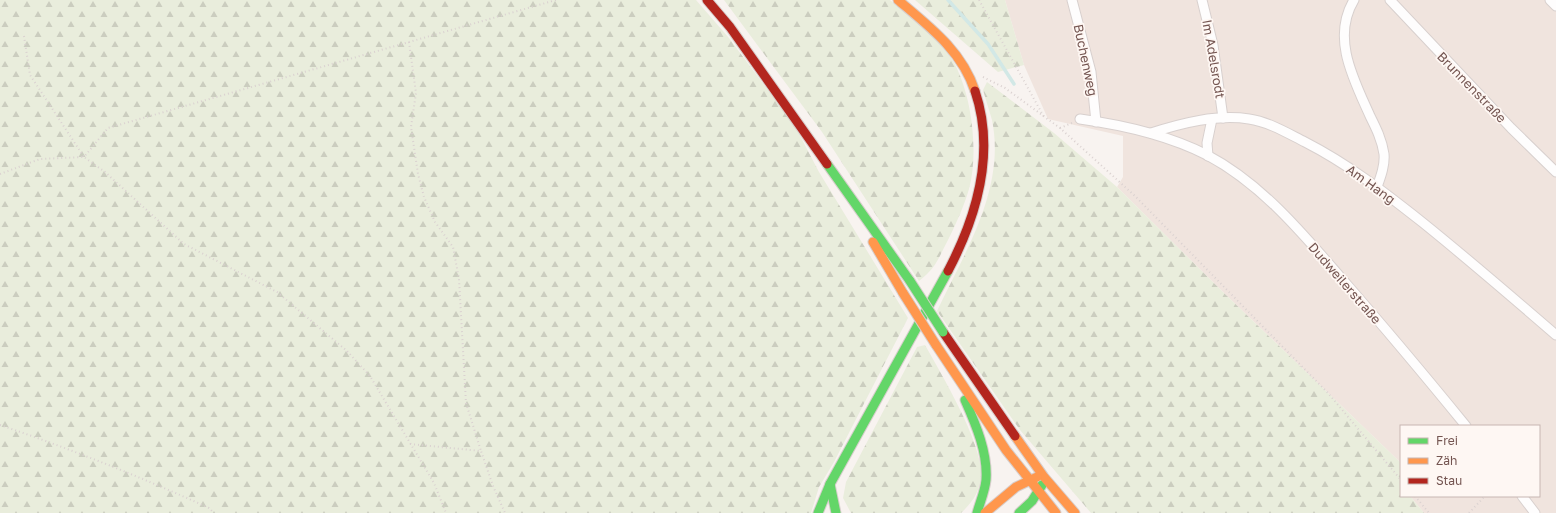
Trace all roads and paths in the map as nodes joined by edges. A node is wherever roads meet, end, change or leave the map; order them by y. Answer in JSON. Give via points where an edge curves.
{"nodes":[{"id":1,"x":556,"y":0,"type":"edge"},
{"id":2,"x":707,"y":0,"type":"edge"},
{"id":3,"x":898,"y":0,"type":"edge"},
{"id":4,"x":979,"y":0,"type":"edge"},
{"id":5,"x":1072,"y":0,"type":"edge"},
{"id":6,"x":1202,"y":0,"type":"edge"},
{"id":7,"x":1354,"y":0,"type":"edge"},
{"id":8,"x":1390,"y":0,"type":"edge"},
{"id":9,"x":1550,"y":0,"type":"edge"},
{"id":10,"x":1556,"y":6,"type":"edge"},
{"id":11,"x":24,"y":36,"type":"dead end"},
{"id":12,"x":409,"y":42,"type":"junction"},
{"id":13,"x":966,"y":69,"type":"junction"},
{"id":14,"x":1044,"y":118,"type":"junction"},
{"id":15,"x":1224,"y":118,"type":"junction"},
{"id":16,"x":1212,"y":119,"type":"junction"},
{"id":17,"x":1080,"y":120,"type":"joint"},
{"id":18,"x":1096,"y":122,"type":"junction"},
{"id":19,"x":1060,"y":128,"type":"junction"},
{"id":20,"x":806,"y":133,"type":"junction"},
{"id":21,"x":1151,"y":133,"type":"junction"},
{"id":22,"x":1208,"y":156,"type":"junction"},
{"id":23,"x":84,"y":157,"type":"junction"},
{"id":24,"x":1556,"y":172,"type":"edge"},
{"id":25,"x":0,"y":174,"type":"edge"},
{"id":26,"x":1377,"y":187,"type":"junction"},
{"id":27,"x":1556,"y":335,"type":"edge"},
{"id":28,"x":949,"y":366,"type":"junction"},
{"id":29,"x":0,"y":425,"type":"edge"},
{"id":30,"x":1465,"y":425,"type":"edge"},
{"id":31,"x":409,"y":444,"type":"junction"},
{"id":32,"x":481,"y":451,"type":"junction"},
{"id":33,"x":1044,"y":477,"type":"junction"},
{"id":34,"x":1400,"y":479,"type":"edge"},
{"id":35,"x":1029,"y":480,"type":"junction"},
{"id":36,"x":830,"y":484,"type":"junction"},
{"id":37,"x":1038,"y":492,"type":"junction"},
{"id":38,"x":1416,"y":497,"type":"edge"},
{"id":39,"x":1483,"y":497,"type":"edge"},
{"id":40,"x":1523,"y":497,"type":"edge"},
{"id":41,"x":214,"y":513,"type":"edge"},
{"id":42,"x":446,"y":513,"type":"edge"},
{"id":43,"x":505,"y":513,"type":"edge"},
{"id":44,"x":818,"y":513,"type":"edge"},
{"id":45,"x":836,"y":513,"type":"edge"},
{"id":46,"x":977,"y":513,"type":"edge"},
{"id":47,"x":985,"y":513,"type":"edge"},
{"id":48,"x":1019,"y":513,"type":"edge"},
{"id":49,"x":1056,"y":513,"type":"edge"},
{"id":50,"x":1075,"y":513,"type":"edge"},
{"id":51,"x":1429,"y":513,"type":"edge"},
{"id":52,"x":1469,"y":513,"type":"edge"},
{"id":53,"x":1535,"y":513,"type":"edge"}],
"edges":[{"from":1,"to":12,"type":"path"},
{"from":2,"to":20,"type":"main road","via":[[730,27]]},
{"from":3,"to":13,"type":"main road","via":[[954,51]]},
{"from":4,"to":14,"type":"path"},
{"from":5,"to":18,"type":"street","name":"Buchenweg","via":[[1091,72]]},
{"from":6,"to":15,"type":"street","name":"Im Adelsrodt","via":[[1213,45]]},
{"from":7,"to":26,"type":"street","via":[[1348,10],[1345,24],[1345,50],[1352,77],[1380,137],[1384,154],[1383,169]]},
{"from":8,"to":24,"type":"street","name":"Brunnenstraße"},
{"from":9,"to":10,"type":"street"},
{"from":11,"to":23,"type":"path","via":[[30,75]]},
{"from":12,"to":23,"type":"path","via":[[108,128]]},
{"from":12,"to":32,"type":"path","via":[[416,92],[411,127],[418,174],[424,197],[435,222],[453,247],[459,279],[466,403]]},
{"from":13,"to":14,"type":"path","via":[[1005,88]]},
{"from":13,"to":36,"type":"main road","via":[[977,98],[985,147],[980,192],[971,220],[939,287]]},
{"from":14,"to":19,"type":"path"},
{"from":15,"to":16,"type":"street","name":"Am Hang"},
{"from":15,"to":26,"type":"street","name":"Am Hang","via":[[1250,119],[1280,128],[1349,166]]},
{"from":16,"to":21,"type":"street","name":"Am Hang"},
{"from":16,"to":22,"type":"street","via":[[1207,142]]},
{"from":17,"to":18,"type":"street","name":"Dudweilerstraße"},
{"from":17,"to":19,"type":"path"},
{"from":18,"to":21,"type":"street","name":"Dudweilerstraße"},
{"from":19,"to":34,"type":"path","via":[[1135,196],[1328,393]]},
{"from":20,"to":28,"type":"main road","bridge":true},
{"from":20,"to":33,"type":"main road","bridge":true},
{"from":21,"to":22,"type":"street","name":"Dudweilerstraße"},
{"from":22,"to":30,"type":"street","name":"Dudweilerstraße","via":[[1253,186],[1303,235]]},
{"from":23,"to":25,"type":"path","via":[[40,159]]},
{"from":23,"to":31,"type":"path","via":[[105,172],[184,244],[277,292],[348,351],[370,376]]},
{"from":26,"to":27,"type":"street","name":"Am Hang","via":[[1460,253]]},
{"from":28,"to":35,"type":"main road"},
{"from":28,"to":46,"type":"main road","via":[[971,413],[984,456],[986,482]]},
{"from":29,"to":41,"type":"path","via":[[76,451],[155,483],[209,508]]},
{"from":31,"to":32,"type":"path"},
{"from":31,"to":42,"type":"path","via":[[434,483]]},
{"from":32,"to":43,"type":"path"},
{"from":33,"to":35,"type":"main road"},
{"from":33,"to":37,"type":"main road"},
{"from":33,"to":50,"type":"main road"},
{"from":35,"to":37,"type":"main road"},
{"from":35,"to":47,"type":"main road","via":[[1014,488]]},
{"from":36,"to":44,"type":"main road"},
{"from":36,"to":45,"type":"main road"},
{"from":37,"to":48,"type":"main road"},
{"from":37,"to":49,"type":"main road"},
{"from":38,"to":51,"type":"path"},
{"from":39,"to":52,"type":"path"},
{"from":40,"to":53,"type":"street"}]}
